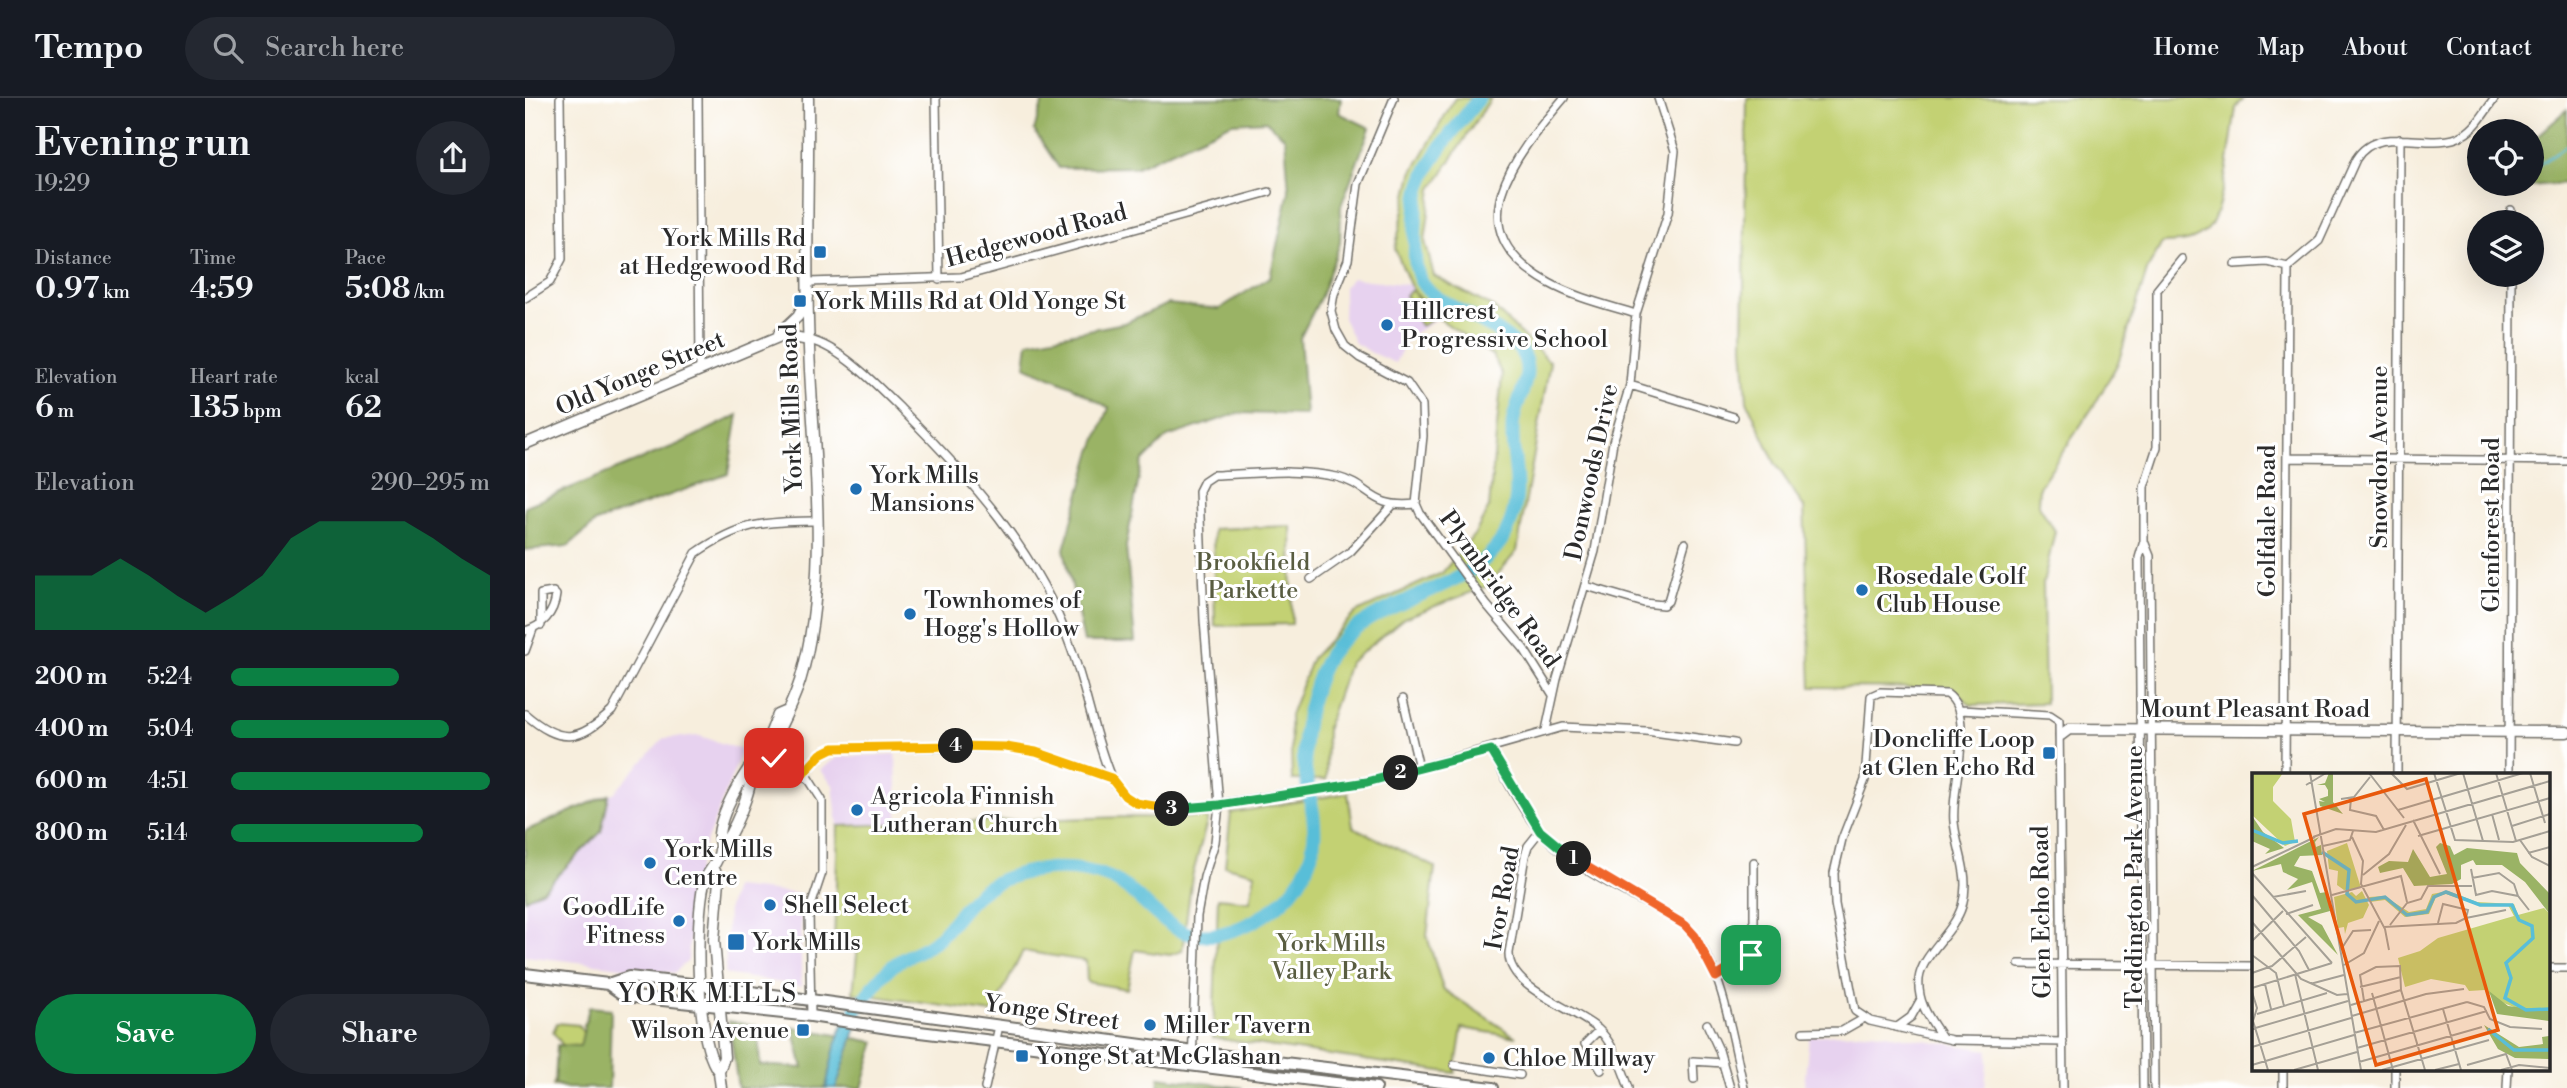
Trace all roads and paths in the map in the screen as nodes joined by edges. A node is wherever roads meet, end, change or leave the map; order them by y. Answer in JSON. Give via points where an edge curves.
{"nodes":[{"id":1,"x":560,"y":98,"type":"edge"},
{"id":2,"x":698,"y":98,"type":"edge"},
{"id":3,"x":808,"y":98,"type":"edge"},
{"id":4,"x":936,"y":98,"type":"edge"},
{"id":5,"x":1394,"y":98,"type":"edge"},
{"id":6,"x":1564,"y":98,"type":"edge"},
{"id":7,"x":1658,"y":98,"type":"edge"},
{"id":8,"x":2495,"y":98,"type":"edge"},
{"id":9,"x":2400,"y":139,"type":"junction"},
{"id":10,"x":1269,"y":192,"type":"dead end"},
{"id":11,"x":2182,"y":259,"type":"dead end"},
{"id":12,"x":2235,"y":264,"type":"dead end"},
{"id":13,"x":2288,"y":267,"type":"junction"},
{"id":14,"x":939,"y":280,"type":"junction"},
{"id":15,"x":809,"y":282,"type":"junction"},
{"id":16,"x":2511,"y":287,"type":"edge"},
{"id":17,"x":808,"y":296,"type":"junction"},
{"id":18,"x":525,"y":298,"type":"edge"},
{"id":19,"x":1636,"y":314,"type":"junction"},
{"id":20,"x":770,"y":341,"type":"junction"},
{"id":21,"x":809,"y":343,"type":"junction"},
{"id":22,"x":700,"y":371,"type":"junction"},
{"id":23,"x":1630,"y":385,"type":"junction"},
{"id":24,"x":1734,"y":417,"type":"dead end"},
{"id":25,"x":525,"y":444,"type":"edge"},
{"id":26,"x":2287,"y":458,"type":"junction"},
{"id":27,"x":2398,"y":460,"type":"junction"},
{"id":28,"x":2510,"y":461,"type":"junction"},
{"id":29,"x":2567,"y":461,"type":"edge"},
{"id":30,"x":1416,"y":504,"type":"junction"},
{"id":31,"x":1393,"y":505,"type":"junction"},
{"id":32,"x":815,"y":521,"type":"junction"},
{"id":33,"x":2144,"y":541,"type":"junction"},
{"id":34,"x":1685,"y":543,"type":"dead end"},
{"id":35,"x":1311,"y":579,"type":"dead end"},
{"id":36,"x":1586,"y":586,"type":"junction"},
{"id":37,"x":533,"y":628,"type":"edge"},
{"id":38,"x":525,"y":650,"type":"edge"},
{"id":39,"x":1553,"y":695,"type":"junction"},
{"id":40,"x":1403,"y":699,"type":"dead end"},
{"id":41,"x":1960,"y":710,"type":"junction"},
{"id":42,"x":525,"y":714,"type":"edge"},
{"id":43,"x":2140,"y":729,"type":"junction"},
{"id":44,"x":2152,"y":729,"type":"junction"},
{"id":45,"x":2285,"y":729,"type":"junction"},
{"id":46,"x":1546,"y":730,"type":"junction"},
{"id":47,"x":2397,"y":731,"type":"junction"},
{"id":48,"x":2509,"y":731,"type":"junction"},
{"id":49,"x":2567,"y":732,"type":"edge"},
{"id":50,"x":2061,"y":735,"type":"junction"},
{"id":51,"x":1734,"y":743,"type":"dead end"},
{"id":52,"x":1491,"y":750,"type":"junction"},
{"id":53,"x":762,"y":752,"type":"junction"},
{"id":54,"x":1419,"y":768,"type":"junction"},
{"id":55,"x":2285,"y":773,"type":"edge"},
{"id":56,"x":2397,"y":773,"type":"edge"},
{"id":57,"x":2509,"y":773,"type":"edge"},
{"id":58,"x":803,"y":774,"type":"junction"},
{"id":59,"x":1111,"y":778,"type":"junction"},
{"id":60,"x":1219,"y":805,"type":"junction"},
{"id":61,"x":1540,"y":831,"type":"junction"},
{"id":62,"x":1754,"y":862,"type":"dead end"},
{"id":63,"x":714,"y":869,"type":"junction"},
{"id":64,"x":2019,"y":964,"type":"dead end"},
{"id":65,"x":2061,"y":965,"type":"junction"},
{"id":66,"x":2142,"y":965,"type":"junction"},
{"id":67,"x":2154,"y":965,"type":"junction"},
{"id":68,"x":2252,"y":966,"type":"edge"},
{"id":69,"x":2549,"y":968,"type":"edge"},
{"id":70,"x":2567,"y":968,"type":"edge"},
{"id":71,"x":525,"y":974,"type":"edge"},
{"id":72,"x":1716,"y":977,"type":"junction"},
{"id":73,"x":608,"y":984,"type":"junction"},
{"id":74,"x":700,"y":985,"type":"junction"},
{"id":75,"x":716,"y":987,"type":"junction"},
{"id":76,"x":811,"y":1000,"type":"junction"},
{"id":77,"x":1920,"y":1001,"type":"junction"},
{"id":78,"x":701,"y":1003,"type":"junction"},
{"id":79,"x":717,"y":1005,"type":"junction"},
{"id":80,"x":811,"y":1016,"type":"junction"},
{"id":81,"x":1863,"y":1019,"type":"junction"},
{"id":82,"x":1707,"y":1024,"type":"dead end"},
{"id":83,"x":999,"y":1026,"type":"junction"},
{"id":84,"x":1897,"y":1027,"type":"junction"},
{"id":85,"x":1599,"y":1030,"type":"junction"},
{"id":86,"x":1804,"y":1032,"type":"dead end"},
{"id":87,"x":1942,"y":1037,"type":"junction"},
{"id":88,"x":2063,"y":1041,"type":"junction"},
{"id":89,"x":995,"y":1042,"type":"junction"},
{"id":90,"x":1193,"y":1052,"type":"junction"},
{"id":91,"x":1723,"y":1063,"type":"junction"},
{"id":92,"x":1454,"y":1065,"type":"dead end"},
{"id":93,"x":1192,"y":1066,"type":"junction"},
{"id":94,"x":1476,"y":1068,"type":"junction"},
{"id":95,"x":1601,"y":1070,"type":"dead end"},
{"id":96,"x":2283,"y":1070,"type":"edge"},
{"id":97,"x":2395,"y":1070,"type":"edge"},
{"id":98,"x":2508,"y":1070,"type":"edge"},
{"id":99,"x":719,"y":1072,"type":"junction"},
{"id":100,"x":1520,"y":1075,"type":"dead end"},
{"id":101,"x":1694,"y":1079,"type":"dead end"},
{"id":102,"x":1475,"y":1087,"type":"edge"},
{"id":103,"x":721,"y":1088,"type":"edge"},
{"id":104,"x":985,"y":1088,"type":"edge"},
{"id":105,"x":1376,"y":1088,"type":"edge"},
{"id":106,"x":1493,"y":1088,"type":"edge"},
{"id":107,"x":1629,"y":1088,"type":"edge"},
{"id":108,"x":1730,"y":1088,"type":"edge"},
{"id":109,"x":1744,"y":1088,"type":"edge"},
{"id":110,"x":2063,"y":1088,"type":"edge"},
{"id":111,"x":2143,"y":1088,"type":"edge"},
{"id":112,"x":2154,"y":1088,"type":"edge"},
{"id":113,"x":2283,"y":1088,"type":"edge"},
{"id":114,"x":2395,"y":1088,"type":"edge"},
{"id":115,"x":2507,"y":1088,"type":"edge"}],
"edges":[{"from":1,"to":18,"type":"street","via":[[562,259],[550,282]]},
{"from":2,"to":22,"type":"street"},
{"from":3,"to":15,"type":"main road","name":"York Mills Road"},
{"from":4,"to":14,"type":"street"},
{"from":5,"to":30,"type":"street","name":"Plymbridge Road","via":[[1358,184],[1348,260],[1331,311],[1345,346],[1407,383],[1422,405]]},
{"from":6,"to":19,"type":"street","via":[[1520,151],[1505,182],[1497,211],[1499,234],[1524,266],[1548,283]]},
{"from":7,"to":19,"type":"street","name":"Donwoods Drive","via":[[1675,150],[1673,182]]},
{"from":8,"to":9,"type":"street","via":[[2460,137]]},
{"from":9,"to":13,"type":"street","via":[[2363,149],[2319,241]]},
{"from":9,"to":27,"type":"street","name":"Snowdon Avenue"},
{"from":10,"to":14,"type":"street","name":"Hedgewood Road"},
{"from":11,"to":33,"type":"street","name":"Teddington Park Avenue","via":[[2157,290],[2157,447],[2144,487]]},
{"from":12,"to":13,"type":"street","via":[[2267,262]]},
{"from":13,"to":26,"type":"street","name":"Golfdale Road"},
{"from":14,"to":15,"type":"street","name":"Hedgewood Road"},
{"from":15,"to":17,"type":"main road","name":"York Mills Road"},
{"from":16,"to":28,"type":"street","name":"Glenforest Road"},
{"from":17,"to":20,"type":"main road","via":[[793,321]]},
{"from":17,"to":21,"type":"main road","name":"York Mills Road"},
{"from":19,"to":23,"type":"street","name":"Donwoods Drive"},
{"from":20,"to":21,"type":"main road","via":[[792,334]]},
{"from":20,"to":22,"type":"main road","name":"Old Yonge Street"},
{"from":21,"to":32,"type":"main road","name":"York Mills Road"},
{"from":21,"to":59,"type":"street","via":[[823,342],[880,388],[948,454],[1010,532],[1070,642]]},
{"from":22,"to":25,"type":"main road","name":"Old Yonge Street"},
{"from":23,"to":24,"type":"street"},
{"from":23,"to":36,"type":"street","name":"Donwoods Drive","via":[[1613,442]]},
{"from":26,"to":27,"type":"street"},
{"from":26,"to":45,"type":"street","name":"Golfdale Road"},
{"from":27,"to":28,"type":"street"},
{"from":27,"to":47,"type":"street","name":"Snowdon Avenue"},
{"from":28,"to":29,"type":"street"},
{"from":28,"to":48,"type":"street","name":"Glenforest Road"},
{"from":30,"to":31,"type":"street"},
{"from":30,"to":39,"type":"street","name":"Plymbridge Road"},
{"from":31,"to":35,"type":"street","via":[[1350,552]]},
{"from":31,"to":60,"type":"street","via":[[1348,481],[1319,475],[1213,475],[1204,481],[1199,491],[1204,620]]},
{"from":32,"to":42,"type":"street","via":[[752,523],[718,538],[697,554],[612,711],[593,729],[577,737],[559,736]]},
{"from":32,"to":53,"type":"main road","name":"York Mills Road","via":[[815,593],[808,647],[785,719]]},
{"from":33,"to":43,"type":"street","name":"Teddington Park Avenue","via":[[2139,558]]},
{"from":33,"to":44,"type":"street","name":"Teddington Park Avenue","via":[[2150,556]]},
{"from":34,"to":36,"type":"street","via":[[1663,605]]},
{"from":36,"to":39,"type":"street","name":"Donwoods Drive"},
{"from":37,"to":38,"type":"street"},
{"from":39,"to":46,"type":"street","name":"Donwoods Drive"},
{"from":40,"to":54,"type":"street"},
{"from":41,"to":50,"type":"street","via":[[2050,715],[2059,721]]},
{"from":41,"to":77,"type":"street","via":[[1953,815],[1965,869],[1964,899],[1951,930],[1921,971]]},
{"from":41,"to":81,"type":"street","via":[[1947,694],[1880,692],[1871,696],[1865,780],[1839,846],[1833,882],[1853,1006]]},
{"from":43,"to":44,"type":"main road","name":"Mount Pleasant Road"},
{"from":43,"to":50,"type":"main road","name":"Mount Pleasant Road","via":[[2067,729]]},
{"from":43,"to":66,"type":"street","name":"Teddington Park Avenue"},
{"from":44,"to":45,"type":"main road","name":"Mount Pleasant Road"},
{"from":44,"to":67,"type":"street","name":"Teddington Park Avenue"},
{"from":45,"to":47,"type":"main road","name":"Mount Pleasant Road"},
{"from":45,"to":55,"type":"street","name":"Golfdale Road"},
{"from":46,"to":51,"type":"street","via":[[1646,731]]},
{"from":46,"to":52,"type":"street"},
{"from":47,"to":48,"type":"main road","name":"Mount Pleasant Road"},
{"from":47,"to":56,"type":"street","name":"Snowdon Avenue"},
{"from":48,"to":49,"type":"main road","name":"Mount Pleasant Road"},
{"from":48,"to":57,"type":"street","name":"Glenforest Road"},
{"from":50,"to":65,"type":"street","name":"Glen Echo Road"},
{"from":52,"to":54,"type":"street"},
{"from":52,"to":61,"type":"street"},
{"from":53,"to":58,"type":"street"},
{"from":53,"to":63,"type":"main road","name":"York Mills Road"},
{"from":54,"to":60,"type":"street","via":[[1367,782]]},
{"from":58,"to":59,"type":"street","via":[[833,748],[1006,747],[1036,752]]},
{"from":58,"to":76,"type":"street","via":[[822,803],[822,873],[809,912]]},
{"from":59,"to":60,"type":"street","via":[[1125,796],[1142,805],[1177,810]]},
{"from":60,"to":90,"type":"street","via":[[1197,916]]},
{"from":61,"to":72,"type":"street","via":[[1586,868],[1685,925]]},
{"from":61,"to":85,"type":"street","name":"Ivor Road","via":[[1525,856],[1510,967],[1543,995]]},
{"from":62,"to":72,"type":"street","via":[[1754,948],[1743,962]]},
{"from":63,"to":74,"type":"main road","name":"York Mills Road","via":[[705,879],[701,903]]},
{"from":63,"to":75,"type":"main road","name":"York Mills Road","via":[[719,880]]},
{"from":64,"to":65,"type":"street"},
{"from":65,"to":66,"type":"street"},
{"from":65,"to":88,"type":"street","name":"Glen Echo Road"},
{"from":66,"to":67,"type":"street"},
{"from":66,"to":111,"type":"street","name":"Teddington Park Avenue"},
{"from":67,"to":68,"type":"street"},
{"from":67,"to":112,"type":"street","name":"Teddington Park Avenue"},
{"from":69,"to":70,"type":"street"},
{"from":71,"to":73,"type":"main road","name":"Yonge Street"},
{"from":72,"to":109,"type":"street"},
{"from":73,"to":74,"type":"main road","name":"Yonge Street","via":[[629,977]]},
{"from":73,"to":78,"type":"main road","name":"Yonge Street","via":[[625,996]]},
{"from":74,"to":75,"type":"main road","name":"Yonge Street"},
{"from":74,"to":78,"type":"main road"},
{"from":75,"to":76,"type":"main road","name":"Yonge Street"},
{"from":75,"to":79,"type":"main road"},
{"from":76,"to":80,"type":"street"},
{"from":76,"to":83,"type":"main road","name":"Yonge Street"},
{"from":77,"to":84,"type":"street","via":[[1911,1017]]},
{"from":77,"to":87,"type":"street"},
{"from":78,"to":79,"type":"main road","name":"Yonge Street"},
{"from":78,"to":99,"type":"main road","via":[[710,1060]]},
{"from":79,"to":80,"type":"main road","name":"Yonge Street"},
{"from":79,"to":99,"type":"main road","via":[[724,1057]]},
{"from":80,"to":89,"type":"main road","name":"Yonge Street"},
{"from":81,"to":84,"type":"street"},
{"from":81,"to":86,"type":"street","via":[[1842,1031]]},
{"from":82,"to":91,"type":"street"},
{"from":83,"to":89,"type":"street"},
{"from":83,"to":90,"type":"main road","name":"Yonge Street"},
{"from":84,"to":87,"type":"street"},
{"from":85,"to":95,"type":"street","via":[[1585,1044]]},
{"from":85,"to":107,"type":"street"},
{"from":87,"to":88,"type":"street"},
{"from":88,"to":110,"type":"street","name":"Glen Echo Road"},
{"from":89,"to":93,"type":"main road","name":"Yonge Street"},
{"from":89,"to":104,"type":"street"},
{"from":90,"to":93,"type":"street"},
{"from":90,"to":102,"type":"main road","name":"Yonge Street"},
{"from":91,"to":101,"type":"street","via":[[1693,1061]]},
{"from":91,"to":108,"type":"street"},
{"from":92,"to":94,"type":"street"},
{"from":93,"to":105,"type":"main road","name":"Yonge Street"},
{"from":94,"to":100,"type":"street"},
{"from":94,"to":102,"type":"street"},
{"from":96,"to":113,"type":"street"},
{"from":97,"to":114,"type":"street"},
{"from":98,"to":115,"type":"street"},
{"from":99,"to":103,"type":"main road"},
{"from":102,"to":106,"type":"main road","name":"Yonge Street"}]}
